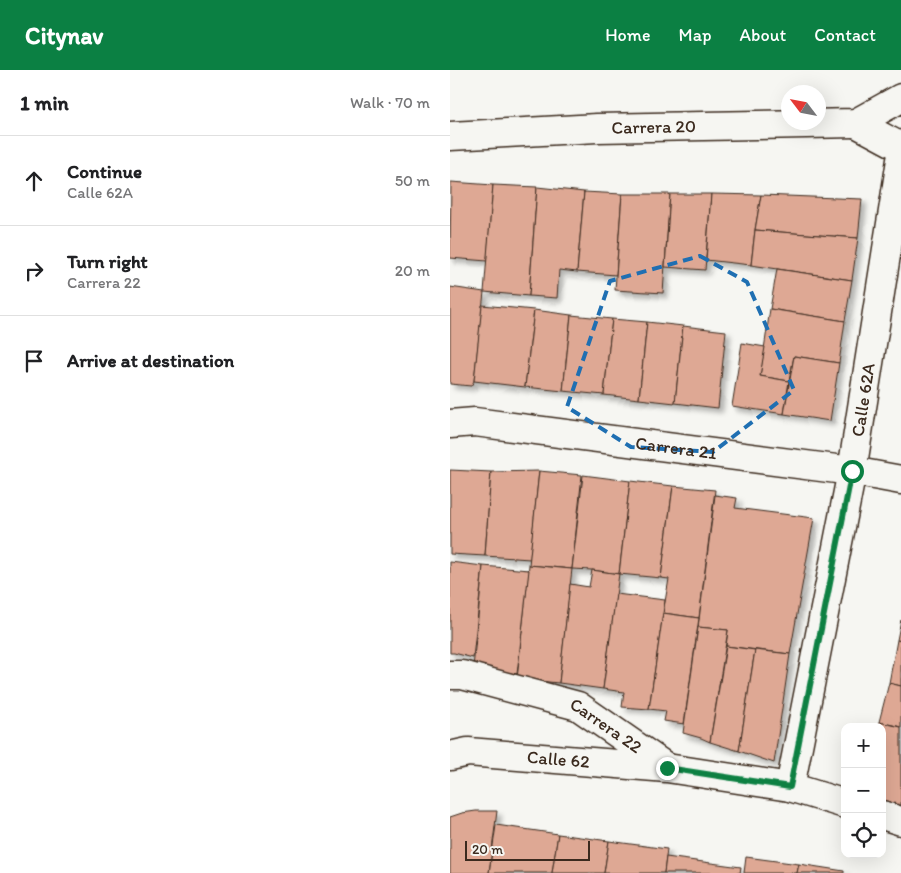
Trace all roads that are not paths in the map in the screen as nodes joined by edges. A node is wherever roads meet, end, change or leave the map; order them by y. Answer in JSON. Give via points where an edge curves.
{"nodes":[{"id":1,"x":901,"y":98,"type":"edge"},
{"id":2,"x":856,"y":123,"type":"junction"},
{"id":3,"x":450,"y":136,"type":"edge"},
{"id":4,"x":901,"y":146,"type":"edge"},
{"id":5,"x":901,"y":160,"type":"edge"},
{"id":6,"x":450,"y":424,"type":"edge"},
{"id":7,"x":852,"y":471,"type":"junction"},
{"id":8,"x":901,"y":480,"type":"edge"},
{"id":9,"x":450,"y":675,"type":"edge"},
{"id":10,"x":450,"y":756,"type":"edge"},
{"id":11,"x":667,"y":768,"type":"junction"},
{"id":12,"x":790,"y":787,"type":"junction"},
{"id":13,"x":841,"y":803,"type":"edge"},
{"id":14,"x":886,"y":816,"type":"edge"},
{"id":15,"x":901,"y":821,"type":"edge"}],
"edges":[{"from":1,"to":2,"type":"street","name":"Carrera 20"},
{"from":2,"to":3,"type":"street","name":"Carrera 20","via":[[597,128]]},
{"from":2,"to":4,"type":"street","name":"Carrera 20"},
{"from":5,"to":7,"type":"street","name":"Calle 62A"},
{"from":6,"to":7,"type":"street","name":"Carrera 21","via":[[475,422]]},
{"from":7,"to":8,"type":"street","name":"Carrera 21"},
{"from":7,"to":12,"type":"street","name":"Calle 62A"},
{"from":9,"to":11,"type":"street","name":"Carrera 22","via":[[462,674],[578,706]]},
{"from":10,"to":11,"type":"street","name":"Calle 62","via":[[468,752]]},
{"from":11,"to":12,"type":"street","name":"Carrera 22"},
{"from":12,"to":13,"type":"street","name":"Carrera 22"},
{"from":14,"to":15,"type":"street"}]}
